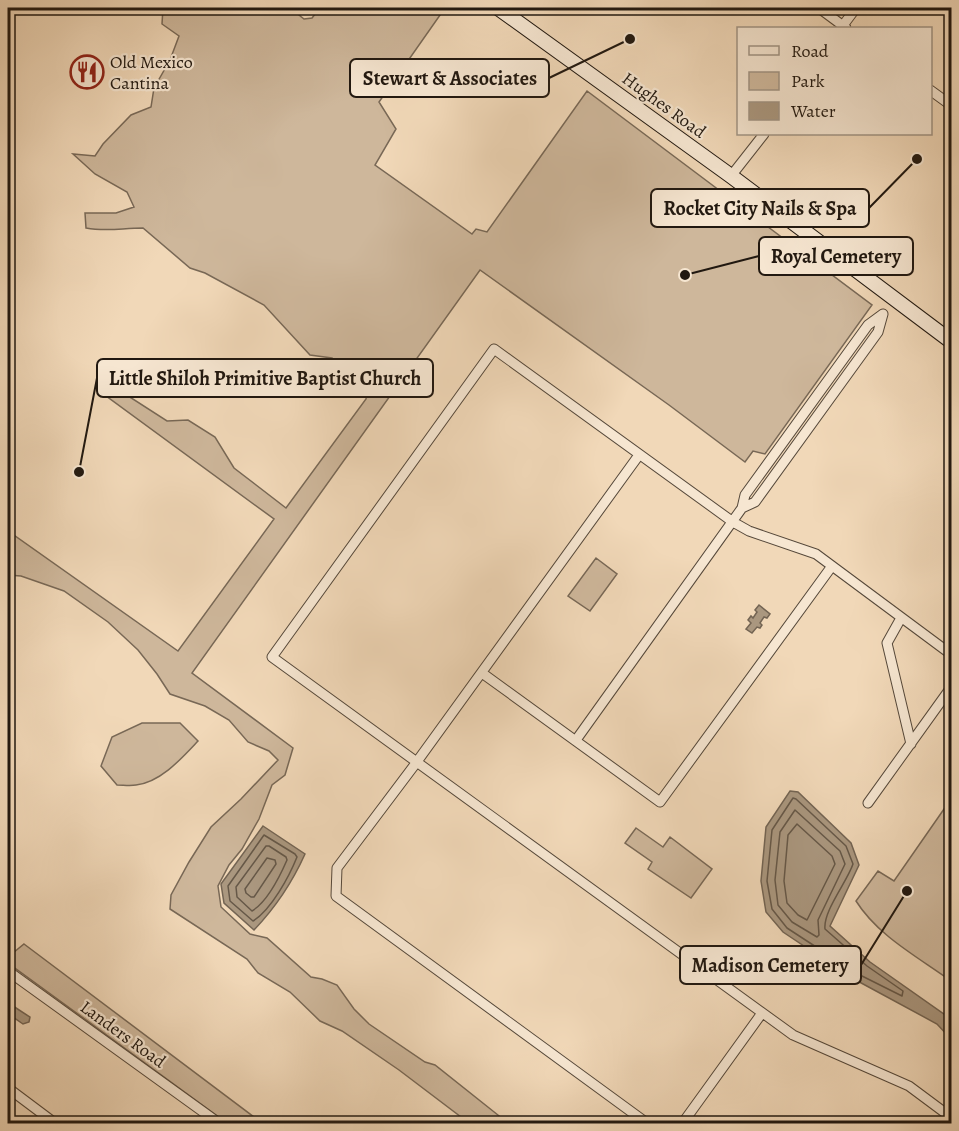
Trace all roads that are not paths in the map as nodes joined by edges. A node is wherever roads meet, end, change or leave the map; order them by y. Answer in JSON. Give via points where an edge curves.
{"nodes":[{"id":1,"x":498,"y":8,"type":"edge"},
{"id":2,"x":819,"y":8,"type":"edge"},
{"id":3,"x":856,"y":8,"type":"edge"},
{"id":4,"x":843,"y":27,"type":"edge"},
{"id":5,"x":845,"y":27,"type":"edge"},
{"id":6,"x":932,"y":92,"type":"edge"},
{"id":7,"x":951,"y":106,"type":"edge"},
{"id":8,"x":763,"y":135,"type":"edge"},
{"id":9,"x":731,"y":176,"type":"junction"},
{"id":10,"x":894,"y":297,"type":"junction"},
{"id":11,"x":883,"y":314,"type":"junction"},
{"id":12,"x":951,"y":342,"type":"edge"},
{"id":13,"x":792,"y":429,"type":"junction"},
{"id":14,"x":802,"y":437,"type":"junction"},
{"id":15,"x":639,"y":455,"type":"junction"},
{"id":16,"x":742,"y":508,"type":"junction"},
{"id":17,"x":733,"y":522,"type":"junction"},
{"id":18,"x":831,"y":566,"type":"junction"},
{"id":19,"x":901,"y":618,"type":"junction"},
{"id":20,"x":951,"y":655,"type":"edge"},
{"id":21,"x":482,"y":673,"type":"junction"},
{"id":22,"x":951,"y":686,"type":"edge"},
{"id":23,"x":576,"y":740,"type":"junction"},
{"id":24,"x":910,"y":744,"type":"junction"},
{"id":25,"x":416,"y":763,"type":"junction"},
{"id":26,"x":868,"y":803,"type":"dead end"},
{"id":27,"x":8,"y":971,"type":"edge"},
{"id":28,"x":762,"y":1013,"type":"junction"},
{"id":29,"x":8,"y":1088,"type":"edge"},
{"id":30,"x":951,"y":1118,"type":"edge"},
{"id":31,"x":686,"y":1122,"type":"edge"},
{"id":32,"x":646,"y":1123,"type":"edge"},
{"id":33,"x":56,"y":1124,"type":"edge"},
{"id":34,"x":220,"y":1124,"type":"edge"}],
"edges":[{"from":1,"to":9,"type":"main road","name":"Hughes Road"},
{"from":2,"to":4,"type":"street"},
{"from":3,"to":5,"type":"street"},
{"from":6,"to":7,"type":"street"},
{"from":8,"to":9,"type":"street"},
{"from":9,"to":10,"type":"main road","name":"Hughes Road"},
{"from":10,"to":11,"type":"street"},
{"from":10,"to":12,"type":"main road","name":"Hughes Road"},
{"from":11,"to":13,"type":"street","via":[[868,325]]},
{"from":11,"to":14,"type":"street","via":[[878,332]]},
{"from":13,"to":14,"type":"street"},
{"from":13,"to":16,"type":"street","via":[[745,495]]},
{"from":14,"to":16,"type":"street","via":[[755,502]]},
{"from":15,"to":17,"type":"street"},
{"from":15,"to":21,"type":"street"},
{"from":15,"to":25,"type":"street","via":[[494,349],[272,657]]},
{"from":16,"to":17,"type":"street"},
{"from":17,"to":18,"type":"street","via":[[816,554]]},
{"from":17,"to":23,"type":"street"},
{"from":18,"to":19,"type":"street"},
{"from":18,"to":23,"type":"street","via":[[660,802]]},
{"from":19,"to":20,"type":"street"},
{"from":19,"to":24,"type":"street","via":[[887,643]]},
{"from":21,"to":23,"type":"street"},
{"from":21,"to":25,"type":"street"},
{"from":22,"to":24,"type":"street"},
{"from":24,"to":26,"type":"street"},
{"from":25,"to":28,"type":"street"},
{"from":25,"to":32,"type":"street","via":[[336,868],[336,896]]},
{"from":27,"to":34,"type":"street","name":"Landers Road"},
{"from":28,"to":30,"type":"street","via":[[793,1035],[909,1086]]},
{"from":28,"to":31,"type":"street"},
{"from":29,"to":33,"type":"street"}]}
